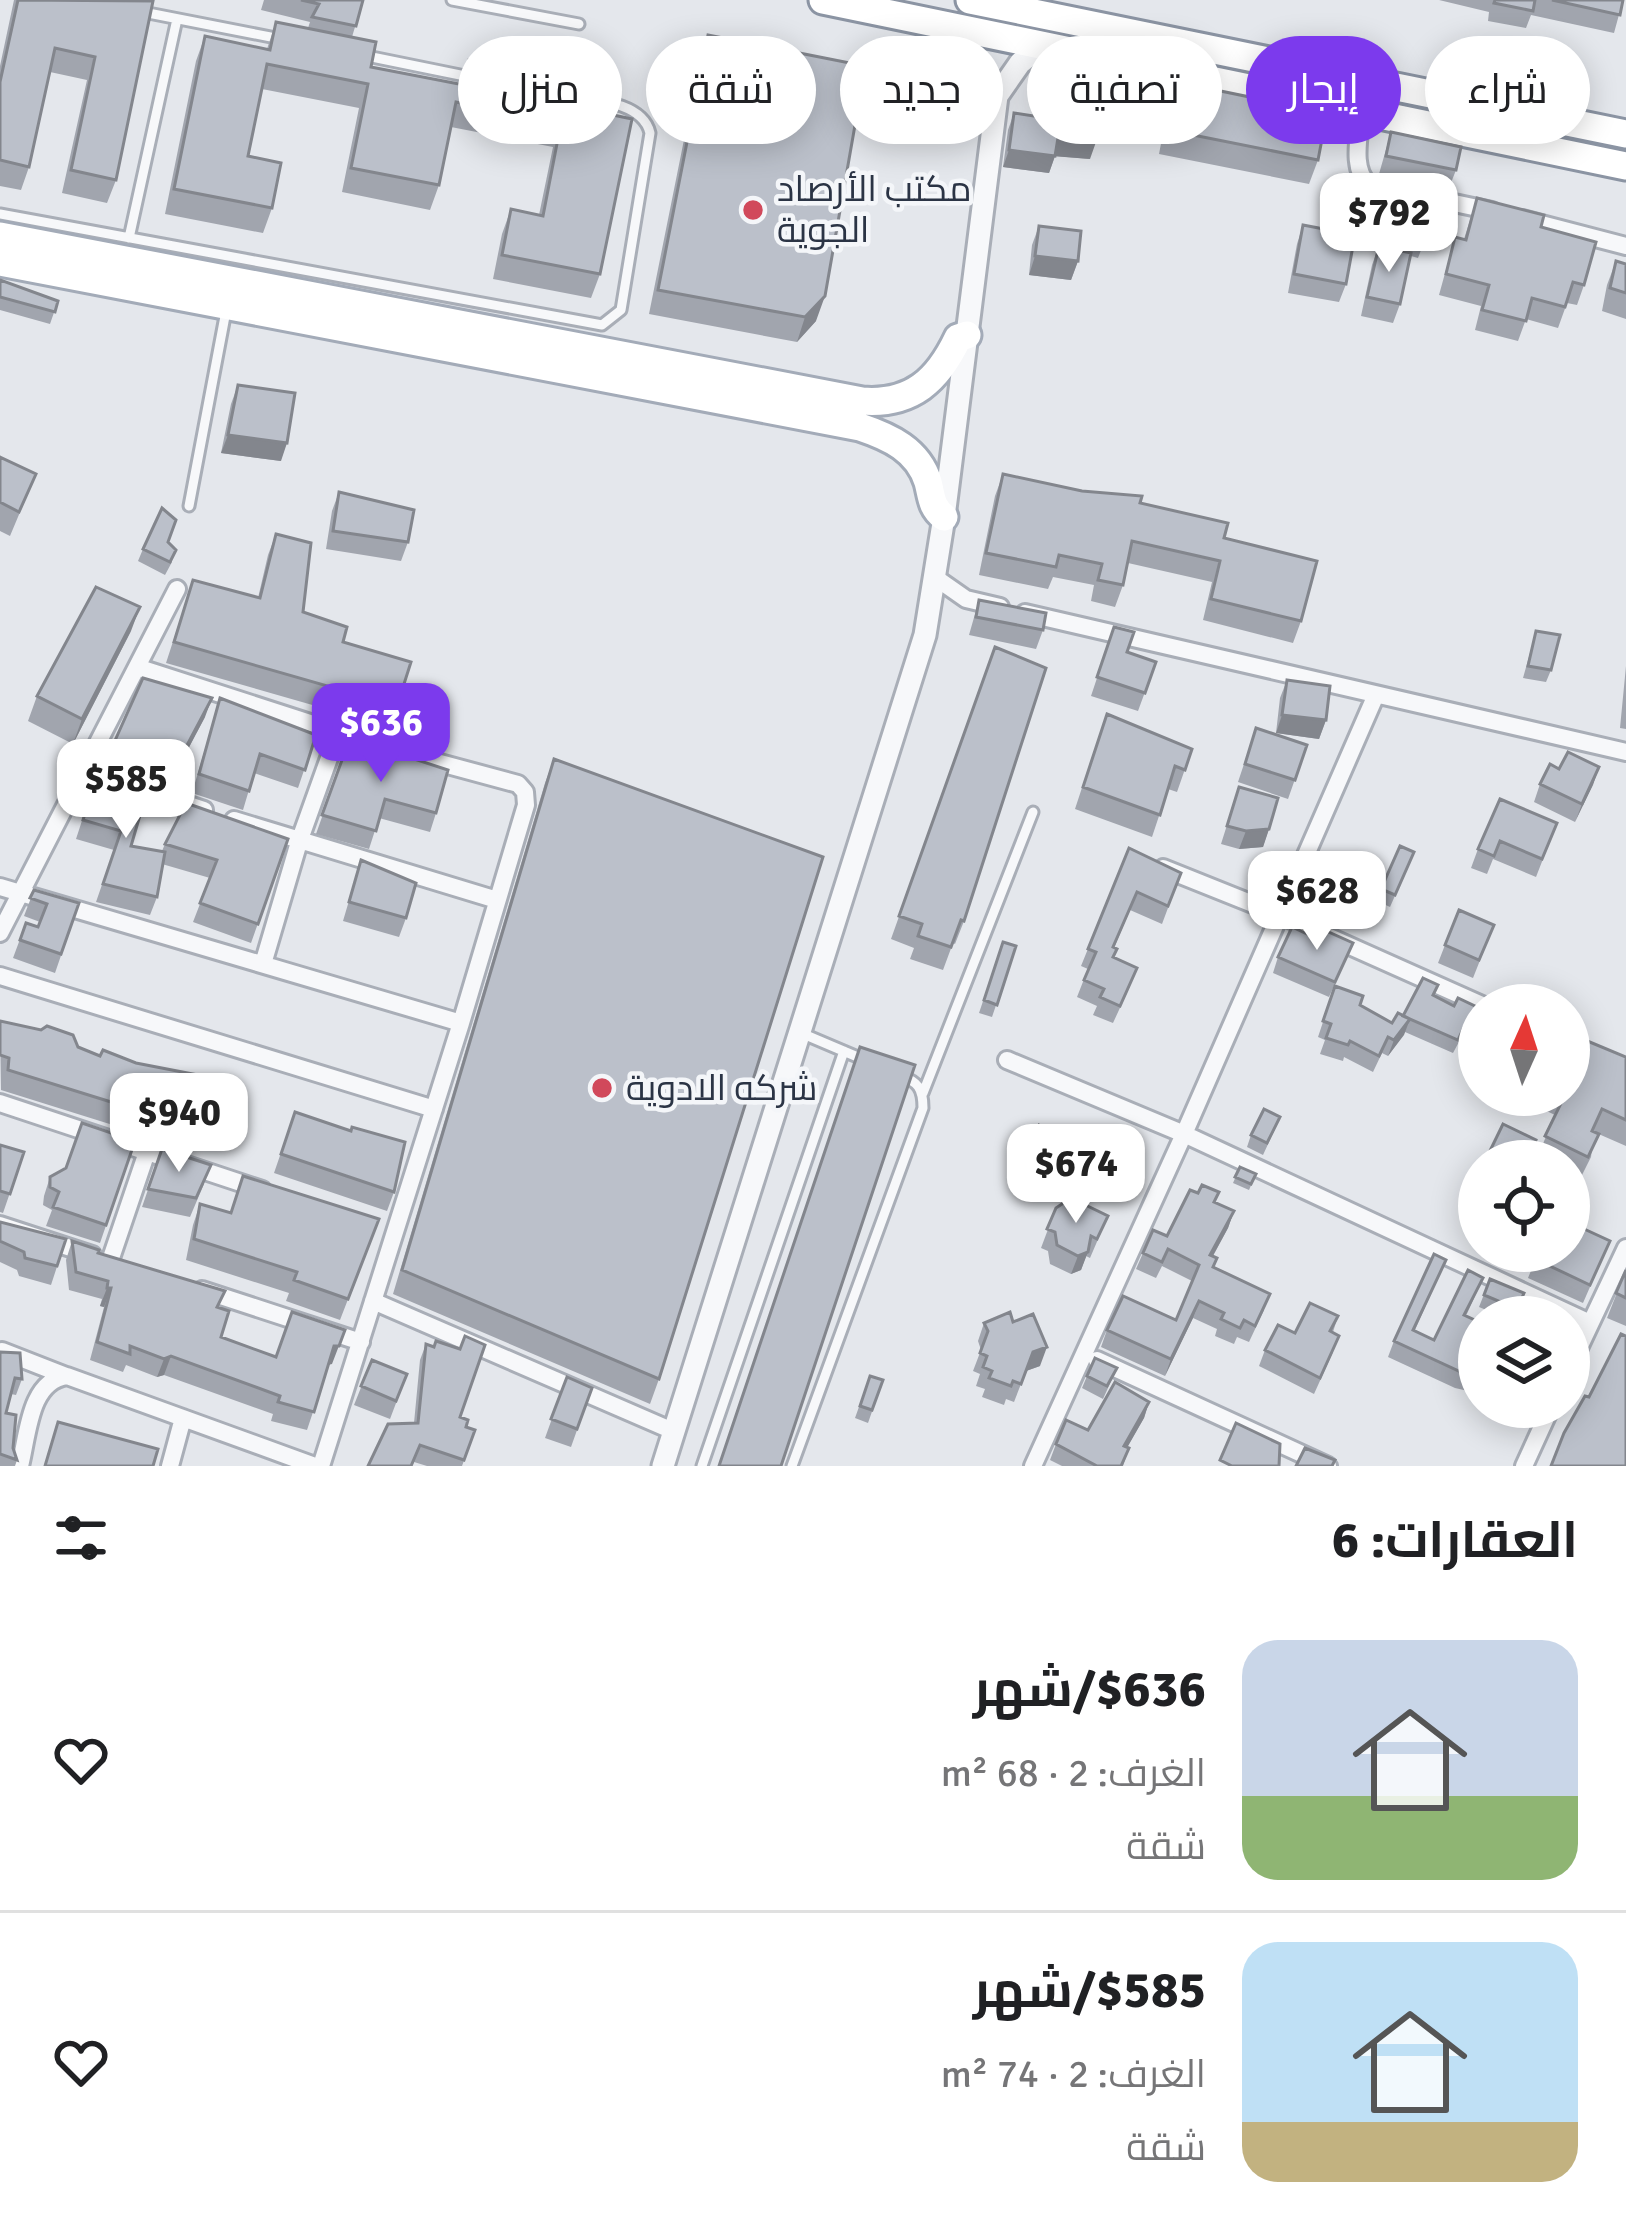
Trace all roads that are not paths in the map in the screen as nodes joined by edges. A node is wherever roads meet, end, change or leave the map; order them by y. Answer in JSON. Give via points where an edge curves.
{"nodes":[{"id":1,"x":452,"y":0,"type":"edge"},
{"id":2,"x":824,"y":0,"type":"edge"},
{"id":3,"x":970,"y":0,"type":"edge"},
{"id":4,"x":1048,"y":0,"type":"edge"},
{"id":5,"x":120,"y":8,"type":"edge"},
{"id":6,"x":177,"y":19,"type":"junction"},
{"id":7,"x":1074,"y":21,"type":"junction"},
{"id":8,"x":579,"y":24,"type":"dead end"},
{"id":9,"x":953,"y":27,"type":"junction"},
{"id":10,"x":959,"y":36,"type":"edge"},
{"id":11,"x":291,"y":41,"type":"edge"},
{"id":12,"x":1027,"y":42,"type":"edge"},
{"id":13,"x":359,"y":55,"type":"edge"},
{"id":14,"x":1027,"y":57,"type":"edge"},
{"id":15,"x":458,"y":75,"type":"edge"},
{"id":16,"x":1003,"y":87,"type":"edge"},
{"id":17,"x":622,"y":108,"type":"edge"},
{"id":18,"x":1401,"y":119,"type":"edge"},
{"id":19,"x":1626,"y":134,"type":"edge"},
{"id":20,"x":991,"y":144,"type":"edge"},
{"id":21,"x":1359,"y":144,"type":"edge"},
{"id":22,"x":1626,"y":166,"type":"edge"},
{"id":23,"x":0,"y":214,"type":"edge"},
{"id":24,"x":0,"y":236,"type":"edge"},
{"id":25,"x":129,"y":238,"type":"junction"},
{"id":26,"x":1626,"y":246,"type":"edge"},
{"id":27,"x":0,"y":262,"type":"edge"},
{"id":28,"x":217,"y":295,"type":"junction"},
{"id":29,"x":967,"y":335,"type":"junction"},
{"id":30,"x":189,"y":506,"type":"dead end"},
{"id":31,"x":944,"y":517,"type":"junction"},
{"id":32,"x":936,"y":578,"type":"junction"},
{"id":33,"x":177,"y":589,"type":"dead end"},
{"id":34,"x":966,"y":599,"type":"junction"},
{"id":35,"x":930,"y":611,"type":"junction"},
{"id":36,"x":137,"y":667,"type":"junction"},
{"id":37,"x":1375,"y":697,"type":"junction"},
{"id":38,"x":338,"y":733,"type":"junction"},
{"id":39,"x":1626,"y":752,"type":"edge"},
{"id":40,"x":85,"y":770,"type":"junction"},
{"id":41,"x":1034,"y":812,"type":"dead end"},
{"id":42,"x":299,"y":842,"type":"junction"},
{"id":43,"x":1148,"y":862,"type":"edge"},
{"id":44,"x":0,"y":887,"type":"edge"},
{"id":45,"x":19,"y":893,"type":"junction"},
{"id":46,"x":497,"y":901,"type":"junction"},
{"id":47,"x":1278,"y":914,"type":"junction"},
{"id":48,"x":0,"y":933,"type":"edge"},
{"id":49,"x":262,"y":964,"type":"junction"},
{"id":50,"x":0,"y":976,"type":"edge"},
{"id":51,"x":1458,"y":994,"type":"edge"},
{"id":52,"x":461,"y":1023,"type":"junction"},
{"id":53,"x":801,"y":1033,"type":"junction"},
{"id":54,"x":844,"y":1052,"type":"junction"},
{"id":55,"x":1007,"y":1060,"type":"dead end"},
{"id":56,"x":923,"y":1093,"type":"junction"},
{"id":57,"x":0,"y":1103,"type":"edge"},
{"id":58,"x":434,"y":1109,"type":"junction"},
{"id":59,"x":1184,"y":1133,"type":"junction"},
{"id":60,"x":147,"y":1152,"type":"junction"},
{"id":61,"x":281,"y":1196,"type":"edge"},
{"id":62,"x":0,"y":1225,"type":"edge"},
{"id":63,"x":371,"y":1226,"type":"edge"},
{"id":64,"x":394,"y":1233,"type":"junction"},
{"id":65,"x":1626,"y":1248,"type":"edge"},
{"id":66,"x":110,"y":1261,"type":"junction"},
{"id":67,"x":133,"y":1268,"type":"edge"},
{"id":68,"x":179,"y":1283,"type":"edge"},
{"id":69,"x":1532,"y":1296,"type":"edge"},
{"id":70,"x":373,"y":1300,"type":"junction"},
{"id":71,"x":1590,"y":1323,"type":"edge"},
{"id":72,"x":361,"y":1342,"type":"junction"},
{"id":73,"x":2,"y":1351,"type":"edge"},
{"id":74,"x":1085,"y":1354,"type":"junction"},
{"id":75,"x":67,"y":1376,"type":"junction"},
{"id":76,"x":183,"y":1418,"type":"junction"},
{"id":77,"x":1541,"y":1428,"type":"edge"},
{"id":78,"x":673,"y":1431,"type":"junction"},
{"id":79,"x":20,"y":1466,"type":"edge"},
{"id":80,"x":170,"y":1466,"type":"edge"},
{"id":81,"x":318,"y":1466,"type":"edge"},
{"id":82,"x":663,"y":1466,"type":"edge"},
{"id":83,"x":702,"y":1466,"type":"edge"},
{"id":84,"x":792,"y":1466,"type":"edge"},
{"id":85,"x":1033,"y":1466,"type":"edge"},
{"id":86,"x":1328,"y":1466,"type":"edge"},
{"id":87,"x":1524,"y":1466,"type":"edge"}],
"edges":[{"from":1,"to":8,"type":"lane"},
{"from":2,"to":9,"type":"main road"},
{"from":3,"to":7,"type":"main road"},
{"from":4,"to":7,"type":"street"},
{"from":5,"to":6,"type":"lane"},
{"from":6,"to":11,"type":"lane"},
{"from":6,"to":25,"type":"lane"},
{"from":7,"to":19,"type":"main road"},
{"from":9,"to":10,"type":"street"},
{"from":9,"to":12,"type":"main road"},
{"from":13,"to":15,"type":"lane"},
{"from":14,"to":16,"type":"street"},
{"from":17,"to":25,"type":"lane","via":[[637,111],[650,134],[621,310],[602,325]]},
{"from":18,"to":22,"type":"main road"},
{"from":20,"to":29,"type":"street"},
{"from":21,"to":26,"type":"street","via":[[1360,178],[1369,184]]},
{"from":23,"to":25,"type":"lane"},
{"from":24,"to":28,"type":"main road"},
{"from":27,"to":28,"type":"main road"},
{"from":28,"to":29,"type":"main road","via":[[880,402],[931,382]]},
{"from":28,"to":30,"type":"lane"},
{"from":28,"to":31,"type":"main road","via":[[860,427],[915,458]]},
{"from":29,"to":31,"type":"street"},
{"from":31,"to":32,"type":"street"},
{"from":32,"to":34,"type":"street"},
{"from":32,"to":35,"type":"street"},
{"from":33,"to":36,"type":"street"},
{"from":34,"to":35,"type":"street"},
{"from":34,"to":37,"type":"street"},
{"from":35,"to":53,"type":"street"},
{"from":36,"to":38,"type":"street"},
{"from":36,"to":40,"type":"street"},
{"from":37,"to":39,"type":"street"},
{"from":37,"to":47,"type":"street"},
{"from":38,"to":42,"type":"street"},
{"from":38,"to":46,"type":"street","via":[[518,784],[526,805]]},
{"from":40,"to":42,"type":"street"},
{"from":40,"to":45,"type":"street"},
{"from":41,"to":56,"type":"lane"},
{"from":42,"to":46,"type":"street"},
{"from":42,"to":49,"type":"street"},
{"from":43,"to":47,"type":"street"},
{"from":44,"to":45,"type":"street"},
{"from":45,"to":48,"type":"street"},
{"from":45,"to":49,"type":"street"},
{"from":46,"to":52,"type":"street"},
{"from":47,"to":51,"type":"street"},
{"from":47,"to":59,"type":"street"},
{"from":49,"to":52,"type":"street"},
{"from":50,"to":58,"type":"street"},
{"from":52,"to":58,"type":"street"},
{"from":53,"to":54,"type":"lane"},
{"from":53,"to":78,"type":"street"},
{"from":54,"to":56,"type":"lane","via":[[916,1082]]},
{"from":54,"to":83,"type":"lane"},
{"from":55,"to":59,"type":"street"},
{"from":56,"to":84,"type":"lane"},
{"from":57,"to":60,"type":"street"},
{"from":58,"to":64,"type":"street"},
{"from":59,"to":69,"type":"street"},
{"from":59,"to":74,"type":"street"},
{"from":60,"to":61,"type":"street"},
{"from":60,"to":66,"type":"street"},
{"from":62,"to":66,"type":"street"},
{"from":63,"to":64,"type":"street"},
{"from":64,"to":70,"type":"street"},
{"from":65,"to":71,"type":"street"},
{"from":66,"to":67,"type":"street"},
{"from":68,"to":72,"type":"street"},
{"from":70,"to":72,"type":"street"},
{"from":70,"to":78,"type":"street"},
{"from":72,"to":81,"type":"street"},
{"from":73,"to":75,"type":"street"},
{"from":74,"to":85,"type":"street"},
{"from":74,"to":86,"type":"street"},
{"from":75,"to":76,"type":"street"},
{"from":75,"to":79,"type":"street","via":[[39,1391]]},
{"from":76,"to":80,"type":"street"},
{"from":76,"to":81,"type":"street"},
{"from":77,"to":87,"type":"street"},
{"from":78,"to":82,"type":"street"}]}
